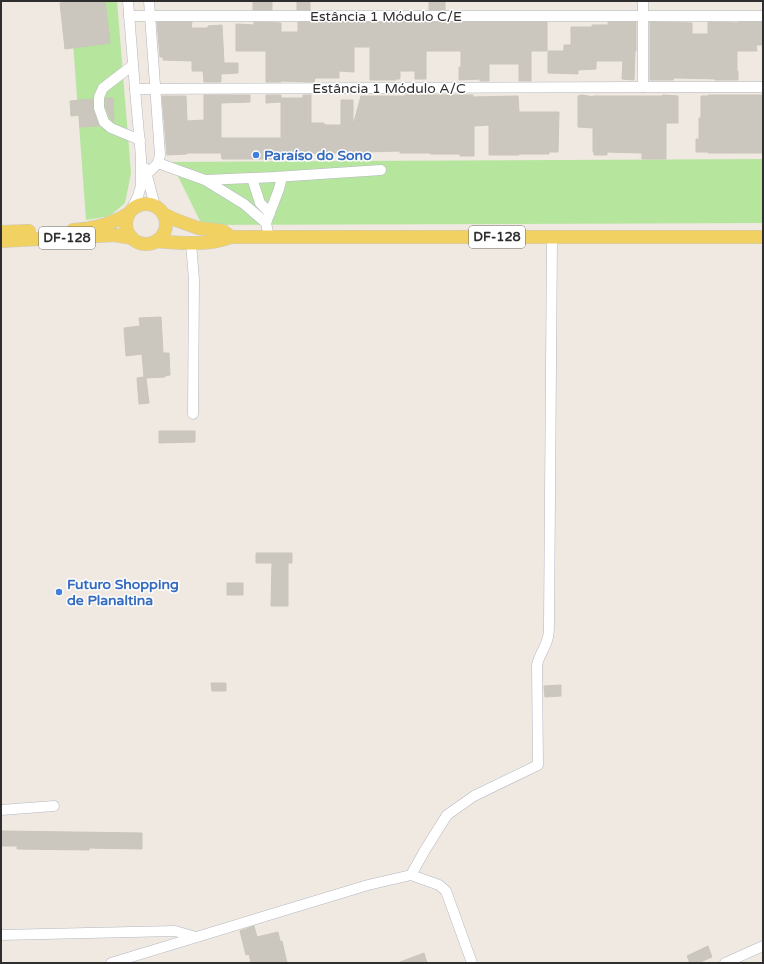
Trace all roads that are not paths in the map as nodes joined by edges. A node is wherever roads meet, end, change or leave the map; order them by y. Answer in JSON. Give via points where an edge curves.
{"nodes":[{"id":1,"x":128,"y":1,"type":"edge"},
{"id":2,"x":149,"y":1,"type":"edge"},
{"id":3,"x":644,"y":1,"type":"edge"},
{"id":4,"x":129,"y":16,"type":"junction"},
{"id":5,"x":150,"y":16,"type":"junction"},
{"id":6,"x":644,"y":16,"type":"junction"},
{"id":7,"x":763,"y":16,"type":"edge"},
{"id":8,"x":133,"y":65,"type":"junction"},
{"id":9,"x":643,"y":87,"type":"junction"},
{"id":10,"x":763,"y":87,"type":"edge"},
{"id":11,"x":135,"y":89,"type":"junction"},
{"id":12,"x":156,"y":90,"type":"junction"},
{"id":13,"x":140,"y":140,"type":"junction"},
{"id":14,"x":142,"y":157,"type":"junction"},
{"id":15,"x":158,"y":163,"type":"junction"},
{"id":16,"x":381,"y":170,"type":"dead end"},
{"id":17,"x":148,"y":174,"type":"junction"},
{"id":18,"x":282,"y":177,"type":"junction"},
{"id":19,"x":252,"y":178,"type":"junction"},
{"id":20,"x":205,"y":180,"type":"junction"},
{"id":21,"x":159,"y":210,"type":"junction"},
{"id":22,"x":130,"y":212,"type":"junction"},
{"id":23,"x":270,"y":213,"type":"junction"},
{"id":24,"x":266,"y":224,"type":"junction"},
{"id":25,"x":1,"y":232,"type":"edge"},
{"id":26,"x":231,"y":237,"type":"junction"},
{"id":27,"x":270,"y":237,"type":"junction"},
{"id":28,"x":552,"y":237,"type":"junction"},
{"id":29,"x":763,"y":237,"type":"edge"},
{"id":30,"x":132,"y":238,"type":"junction"},
{"id":31,"x":1,"y":241,"type":"edge"},
{"id":32,"x":156,"y":241,"type":"junction"},
{"id":33,"x":191,"y":243,"type":"junction"},
{"id":34,"x":193,"y":414,"type":"dead end"},
{"id":35,"x":54,"y":806,"type":"dead end"},
{"id":36,"x":1,"y":810,"type":"edge"},
{"id":37,"x":412,"y":875,"type":"junction"},
{"id":38,"x":1,"y":935,"type":"edge"},
{"id":39,"x":196,"y":936,"type":"junction"},
{"id":40,"x":763,"y":946,"type":"edge"},
{"id":41,"x":110,"y":963,"type":"edge"},
{"id":42,"x":472,"y":963,"type":"edge"},
{"id":43,"x":725,"y":963,"type":"edge"}],
"edges":[{"from":1,"to":4,"type":"street"},
{"from":2,"to":5,"type":"street"},
{"from":3,"to":6,"type":"street"},
{"from":4,"to":5,"type":"street","name":"Estância 1 Módulo C/E"},
{"from":4,"to":8,"type":"street"},
{"from":5,"to":6,"type":"street","name":"Estância 1 Módulo C/E"},
{"from":5,"to":12,"type":"street"},
{"from":6,"to":7,"type":"street","name":"Estância 1 Módulo C/E"},
{"from":6,"to":9,"type":"street"},
{"from":8,"to":11,"type":"street"},
{"from":8,"to":13,"type":"street","via":[[103,88],[99,97],[99,108],[104,122],[111,128]]},
{"from":9,"to":10,"type":"street","name":"Estância 1 Módulo A/C"},
{"from":9,"to":12,"type":"street","name":"Estância 1 Módulo A/C"},
{"from":11,"to":12,"type":"street","name":"Estância 1 Módulo A/C"},
{"from":11,"to":13,"type":"street"},
{"from":12,"to":15,"type":"street","via":[[160,155]]},
{"from":13,"to":14,"type":"street"},
{"from":14,"to":17,"type":"street"},
{"from":14,"to":22,"type":"street","via":[[141,186]]},
{"from":15,"to":17,"type":"street"},
{"from":15,"to":20,"type":"street"},
{"from":16,"to":18,"type":"street"},
{"from":17,"to":21,"type":"street"},
{"from":18,"to":19,"type":"street"},
{"from":18,"to":23,"type":"street"},
{"from":19,"to":20,"type":"street"},
{"from":19,"to":23,"type":"street","via":[[260,203]]},
{"from":20,"to":24,"type":"street","via":[[244,204]]},
{"from":21,"to":22,"type":"main road","number":"DF-128","via":[[151,204],[140,205]]},
{"from":21,"to":26,"type":"main road","name":"DF-128","number":"DF-128","via":[[176,220],[198,228],[223,231]]},
{"from":21,"to":32,"type":"main road","via":[[166,224]]},
{"from":22,"to":25,"type":"main road","name":"DF-128","number":"DF-128","via":[[118,220],[77,230]]},
{"from":22,"to":30,"type":"main road","via":[[126,224]]},
{"from":23,"to":24,"type":"street"},
{"from":24,"to":27,"type":"street"},
{"from":26,"to":27,"type":"main road","name":"DF-128","number":"DF-128"},
{"from":26,"to":33,"type":"main road","name":"DF-128","number":"DF-128","via":[[222,241]]},
{"from":27,"to":28,"type":"main road","name":"DF-128","number":"DF-128"},
{"from":28,"to":29,"type":"main road","name":"DF-128","number":"DF-128"},
{"from":28,"to":37,"type":"street","via":[[549,624],[548,637],[537,665],[538,765],[474,796],[447,815]]},
{"from":30,"to":31,"type":"main road","name":"DF-128","number":"DF-128","via":[[115,235]]},
{"from":30,"to":32,"type":"main road","number":"DF-128","via":[[141,244]]},
{"from":32,"to":33,"type":"main road","name":"DF-128","number":"DF-128"},
{"from":33,"to":34,"type":"street","via":[[194,280]]},
{"from":35,"to":36,"type":"street"},
{"from":37,"to":39,"type":"street","via":[[368,884]]},
{"from":37,"to":42,"type":"street","via":[[439,885],[446,891]]},
{"from":38,"to":39,"type":"street","via":[[175,931]]},
{"from":39,"to":41,"type":"street"},
{"from":40,"to":43,"type":"street"}]}
